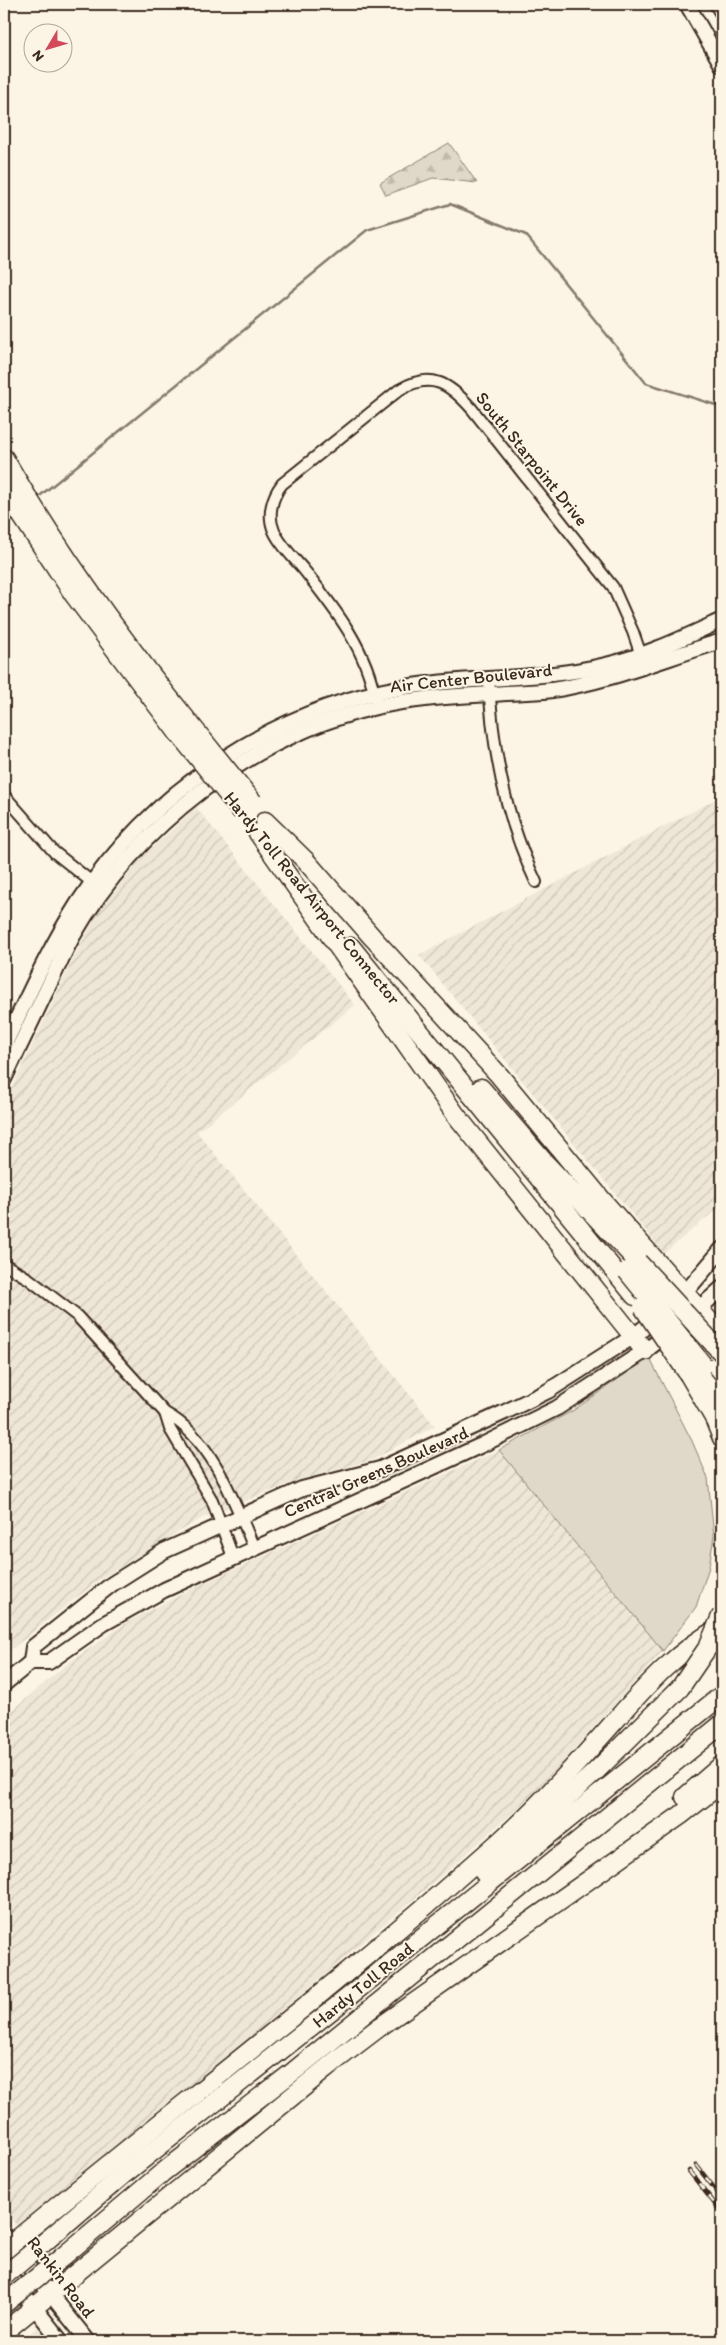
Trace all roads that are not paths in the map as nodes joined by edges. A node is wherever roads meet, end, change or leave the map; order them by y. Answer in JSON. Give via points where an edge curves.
{"nodes":[{"id":1,"x":687,"y":4,"type":"edge"},
{"id":2,"x":717,"y":4,"type":"edge"},
{"id":3,"x":722,"y":12,"type":"edge"},
{"id":4,"x":722,"y":65,"type":"edge"},
{"id":5,"x":4,"y":458,"type":"edge"},
{"id":6,"x":10,"y":490,"type":"edge"},
{"id":7,"x":722,"y":620,"type":"edge"},
{"id":8,"x":722,"y":641,"type":"edge"},
{"id":9,"x":643,"y":661,"type":"junction"},
{"id":10,"x":488,"y":679,"type":"junction"},
{"id":11,"x":489,"y":694,"type":"junction"},
{"id":12,"x":375,"y":700,"type":"junction"},
{"id":13,"x":4,"y":795,"type":"edge"},
{"id":14,"x":262,"y":827,"type":"junction"},
{"id":15,"x":536,"y":882,"type":"dead end"},
{"id":16,"x":97,"y":887,"type":"junction"},
{"id":17,"x":26,"y":1000,"type":"junction"},
{"id":18,"x":40,"y":1005,"type":"junction"},
{"id":19,"x":4,"y":1046,"type":"edge"},
{"id":20,"x":4,"y":1080,"type":"edge"},
{"id":21,"x":722,"y":1249,"type":"edge"},
{"id":22,"x":4,"y":1264,"type":"edge"},
{"id":23,"x":629,"y":1270,"type":"junction"},
{"id":24,"x":722,"y":1288,"type":"edge"},
{"id":25,"x":686,"y":1294,"type":"junction"},
{"id":26,"x":699,"y":1309,"type":"junction"},
{"id":27,"x":722,"y":1335,"type":"edge"},
{"id":28,"x":634,"y":1336,"type":"junction"},
{"id":29,"x":645,"y":1351,"type":"junction"},
{"id":30,"x":722,"y":1353,"type":"edge"},
{"id":31,"x":696,"y":1370,"type":"junction"},
{"id":32,"x":722,"y":1389,"type":"edge"},
{"id":33,"x":548,"y":1391,"type":"junction"},
{"id":34,"x":722,"y":1403,"type":"edge"},
{"id":35,"x":557,"y":1408,"type":"junction"},
{"id":36,"x":165,"y":1413,"type":"junction"},
{"id":37,"x":722,"y":1438,"type":"edge"},
{"id":38,"x":241,"y":1517,"type":"junction"},
{"id":39,"x":221,"y":1525,"type":"junction"},
{"id":40,"x":254,"y":1548,"type":"junction"},
{"id":41,"x":232,"y":1558,"type":"junction"},
{"id":42,"x":722,"y":1614,"type":"edge"},
{"id":43,"x":722,"y":1626,"type":"edge"},
{"id":44,"x":31,"y":1662,"type":"junction"},
{"id":45,"x":4,"y":1684,"type":"edge"},
{"id":46,"x":722,"y":1695,"type":"edge"},
{"id":47,"x":722,"y":1724,"type":"edge"},
{"id":48,"x":722,"y":1765,"type":"edge"},
{"id":49,"x":722,"y":1783,"type":"edge"},
{"id":50,"x":337,"y":2006,"type":"junction"},
{"id":51,"x":294,"y":2071,"type":"junction"},
{"id":52,"x":6,"y":2243,"type":"edge"},
{"id":53,"x":4,"y":2269,"type":"edge"},
{"id":54,"x":4,"y":2276,"type":"edge"},
{"id":55,"x":50,"y":2294,"type":"junction"},
{"id":56,"x":4,"y":2304,"type":"edge"},
{"id":57,"x":34,"y":2308,"type":"junction"},
{"id":58,"x":4,"y":2332,"type":"edge"},
{"id":59,"x":61,"y":2341,"type":"edge"},
{"id":60,"x":88,"y":2341,"type":"edge"}],
"edges":[{"from":1,"to":4,"type":"street"},
{"from":2,"to":3,"type":"street"},
{"from":5,"to":6,"type":"highway","name":"Hardy Toll Road Airport Connector"},
{"from":6,"to":14,"type":"highway","name":"Hardy Toll Road Airport Connector","bridge":true,"via":[[84,586],[184,729]]},
{"from":7,"to":9,"type":"street","name":"Air Center Boulevard"},
{"from":8,"to":9,"type":"street","name":"Air Center Boulevard"},
{"from":9,"to":10,"type":"street","name":"Air Center Boulevard"},
{"from":9,"to":11,"type":"street","name":"Air Center Boulevard","via":[[603,680],[550,690]]},
{"from":9,"to":12,"type":"street","name":"South Starpoint Drive","via":[[613,587],[472,409],[454,390],[425,380],[408,385],[276,491],[271,509],[274,531],[354,640]]},
{"from":10,"to":11,"type":"street"},
{"from":10,"to":12,"type":"street","name":"Air Center Boulevard","via":[[426,684]]},
{"from":11,"to":12,"type":"street","name":"Air Center Boulevard"},
{"from":11,"to":15,"type":"street","via":[[494,747],[505,800]]},
{"from":12,"to":16,"type":"street","name":"Air Center Boulevard","via":[[298,719],[254,741],[200,784],[152,815],[123,845]]},
{"from":13,"to":16,"type":"street","via":[[54,852]]},
{"from":14,"to":23,"type":"highway","name":"Hardy Toll Road Airport Connector"},
{"from":14,"to":23,"type":"highway","name":"Hardy Toll Road Airport Connector","via":[[546,1164]]},
{"from":14,"to":25,"type":"highway","via":[[306,861],[499,1075],[602,1200]]},
{"from":14,"to":28,"type":"highway","via":[[456,1114]]},
{"from":16,"to":17,"type":"street","name":"Air Center Boulevard","via":[[59,935]]},
{"from":16,"to":18,"type":"street","name":"Air Center Boulevard"},
{"from":17,"to":18,"type":"street"},
{"from":17,"to":19,"type":"street","name":"Air Center Boulevard"},
{"from":18,"to":20,"type":"street","name":"Air Center Boulevard"},
{"from":21,"to":25,"type":"street","name":"Central Greens Boulevard"},
{"from":22,"to":36,"type":"street","via":[[77,1316]]},
{"from":23,"to":30,"type":"highway","bridge":true},
{"from":23,"to":31,"type":"highway","bridge":true},
{"from":23,"to":31,"type":"highway","name":"Hardy Toll Road Airport Connector","bridge":true,"via":[[636,1296]]},
{"from":24,"to":26,"type":"street","name":"Central Greens Boulevard"},
{"from":25,"to":26,"type":"highway"},
{"from":25,"to":28,"type":"street","name":"Central Greens Boulevard"},
{"from":26,"to":27,"type":"highway"},
{"from":26,"to":29,"type":"street","name":"Central Greens Boulevard"},
{"from":28,"to":29,"type":"highway"},
{"from":28,"to":33,"type":"street","name":"Central Greens Boulevard"},
{"from":29,"to":35,"type":"street","name":"Central Greens Boulevard"},
{"from":31,"to":32,"type":"highway"},
{"from":31,"to":34,"type":"highway"},
{"from":31,"to":37,"type":"highway"},
{"from":33,"to":35,"type":"street"},
{"from":33,"to":38,"type":"street","name":"Central Greens Boulevard","via":[[386,1467],[302,1489]]},
{"from":35,"to":40,"type":"street","name":"Central Greens Boulevard"},
{"from":36,"to":38,"type":"street","via":[[181,1421],[208,1453]]},
{"from":36,"to":39,"type":"street","via":[[170,1429],[212,1500]]},
{"from":38,"to":39,"type":"street","name":"Central Greens Boulevard"},
{"from":38,"to":40,"type":"street"},
{"from":39,"to":41,"type":"street"},
{"from":39,"to":44,"type":"street","name":"Central Greens Boulevard","via":[[164,1551],[112,1584],[33,1647]]},
{"from":40,"to":41,"type":"street","name":"Central Greens Boulevard"},
{"from":41,"to":44,"type":"street","name":"Central Greens Boulevard","via":[[103,1624],[49,1662]]},
{"from":42,"to":50,"type":"highway","bridge":true,"via":[[708,1647],[680,1688],[569,1796],[400,1943]]},
{"from":43,"to":52,"type":"highway","via":[[684,1650],[657,1674],[557,1786],[492,1849],[319,1995]]},
{"from":44,"to":45,"type":"street","name":"Central Greens Boulevard"},
{"from":46,"to":50,"type":"highway","name":"Hardy Toll Road"},
{"from":47,"to":51,"type":"highway","name":"Hardy Toll Road"},
{"from":48,"to":51,"type":"highway","via":[[699,1786]]},
{"from":49,"to":55,"type":"highway","via":[[374,2031]]},
{"from":50,"to":54,"type":"highway","name":"Hardy Toll Road","bridge":true,"via":[[124,2175]]},
{"from":51,"to":56,"type":"highway","name":"Hardy Toll Road","bridge":true,"via":[[162,2173]]},
{"from":52,"to":55,"type":"street","name":"Rankin Road"},
{"from":53,"to":57,"type":"street"},
{"from":55,"to":57,"type":"highway"},
{"from":55,"to":60,"type":"street","name":"Rankin Road"},
{"from":57,"to":58,"type":"highway"},
{"from":57,"to":59,"type":"street"}]}
